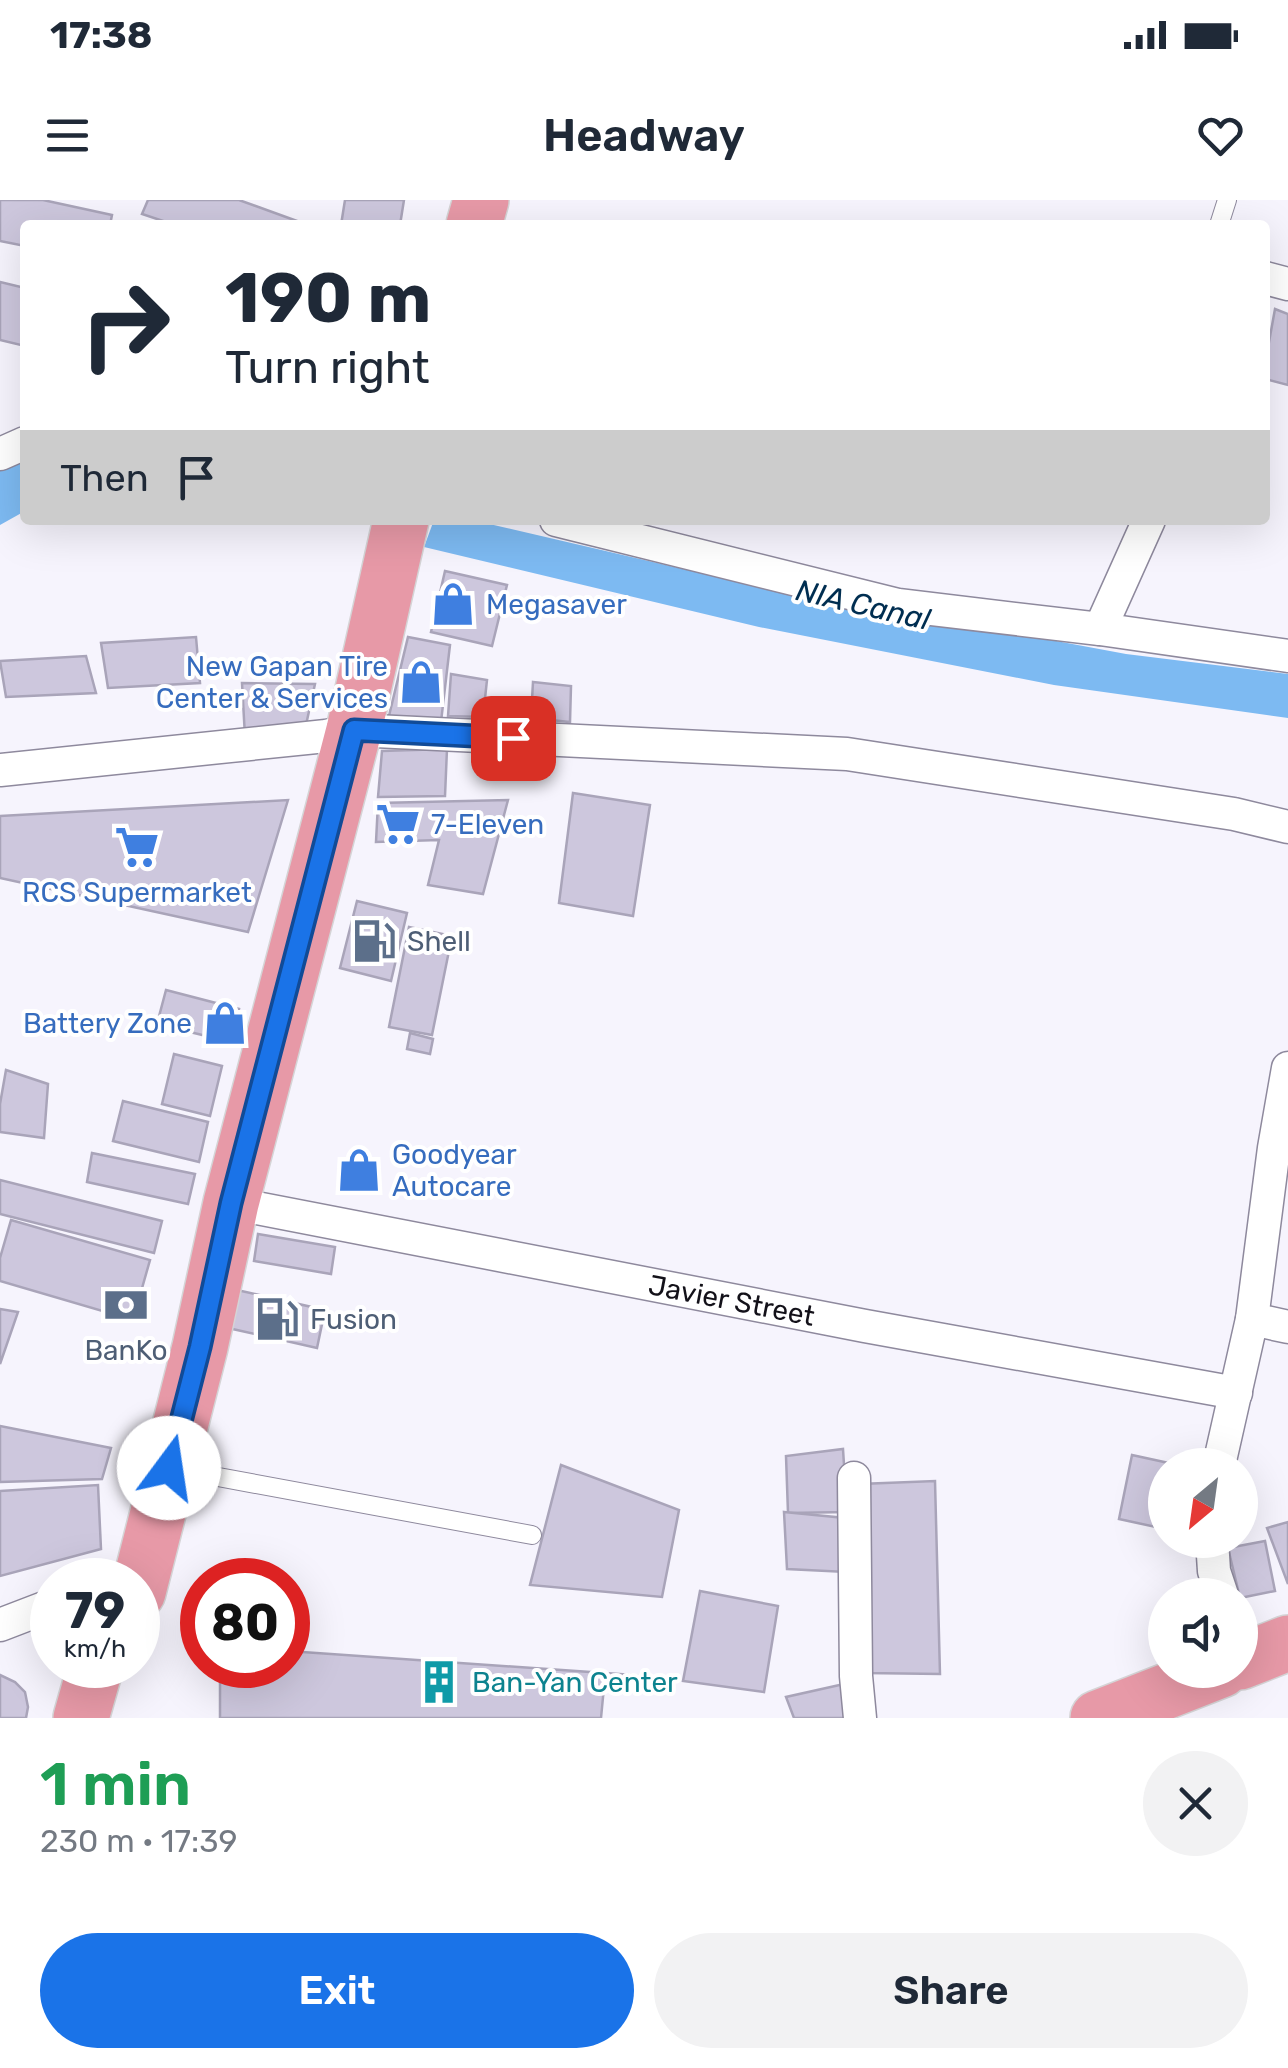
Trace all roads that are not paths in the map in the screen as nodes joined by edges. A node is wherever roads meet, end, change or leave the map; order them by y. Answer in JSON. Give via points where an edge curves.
{"nodes":[{"id":1,"x":380,"y":525,"type":"edge"},
{"id":2,"x":400,"y":525,"type":"edge"},
{"id":3,"x":576,"y":525,"type":"edge"},
{"id":4,"x":1147,"y":525,"type":"edge"},
{"id":5,"x":1100,"y":629,"type":"junction"},
{"id":6,"x":1288,"y":656,"type":"edge"},
{"id":7,"x":340,"y":733,"type":"junction"},
{"id":8,"x":0,"y":770,"type":"edge"},
{"id":9,"x":1288,"y":827,"type":"edge"},
{"id":10,"x":1288,"y":1068,"type":"edge"},
{"id":11,"x":1281,"y":1150,"type":"edge"},
{"id":12,"x":231,"y":1203,"type":"junction"},
{"id":13,"x":1252,"y":1319,"type":"junction"},
{"id":14,"x":1288,"y":1327,"type":"edge"},
{"id":15,"x":1236,"y":1393,"type":"junction"},
{"id":16,"x":1223,"y":1448,"type":"edge"},
{"id":17,"x":169,"y":1468,"type":"junction"},
{"id":18,"x":854,"y":1478,"type":"dead end"},
{"id":19,"x":532,"y":1535,"type":"dead end"},
{"id":20,"x":134,"y":1558,"type":"edge"},
{"id":21,"x":137,"y":1558,"type":"edge"},
{"id":22,"x":30,"y":1612,"type":"edge"},
{"id":23,"x":0,"y":1624,"type":"edge"},
{"id":24,"x":89,"y":1688,"type":"edge"},
{"id":25,"x":113,"y":1688,"type":"edge"},
{"id":26,"x":1171,"y":1688,"type":"edge"},
{"id":27,"x":81,"y":1718,"type":"edge"},
{"id":28,"x":106,"y":1718,"type":"edge"},
{"id":29,"x":860,"y":1718,"type":"edge"},
{"id":30,"x":1098,"y":1718,"type":"edge"}],
"edges":[{"from":1,"to":7,"type":"highway","via":[[349,658]]},
{"from":2,"to":7,"type":"highway"},
{"from":3,"to":5,"type":"street","via":[[898,605]]},
{"from":4,"to":5,"type":"street"},
{"from":5,"to":6,"type":"street"},
{"from":7,"to":8,"type":"street"},
{"from":7,"to":9,"type":"street","via":[[847,754]]},
{"from":7,"to":12,"type":"highway"},
{"from":7,"to":20,"type":"highway","via":[[261,989]]},
{"from":10,"to":11,"type":"street"},
{"from":11,"to":13,"type":"street"},
{"from":12,"to":15,"type":"street","name":"Javier Street"},
{"from":12,"to":17,"type":"highway"},
{"from":13,"to":14,"type":"street"},
{"from":13,"to":15,"type":"street"},
{"from":15,"to":16,"type":"street"},
{"from":17,"to":19,"type":"lane"},
{"from":17,"to":21,"type":"highway"},
{"from":18,"to":29,"type":"street"},
{"from":22,"to":23,"type":"street"},
{"from":24,"to":27,"type":"highway"},
{"from":25,"to":28,"type":"highway"},
{"from":26,"to":30,"type":"highway"}]}
